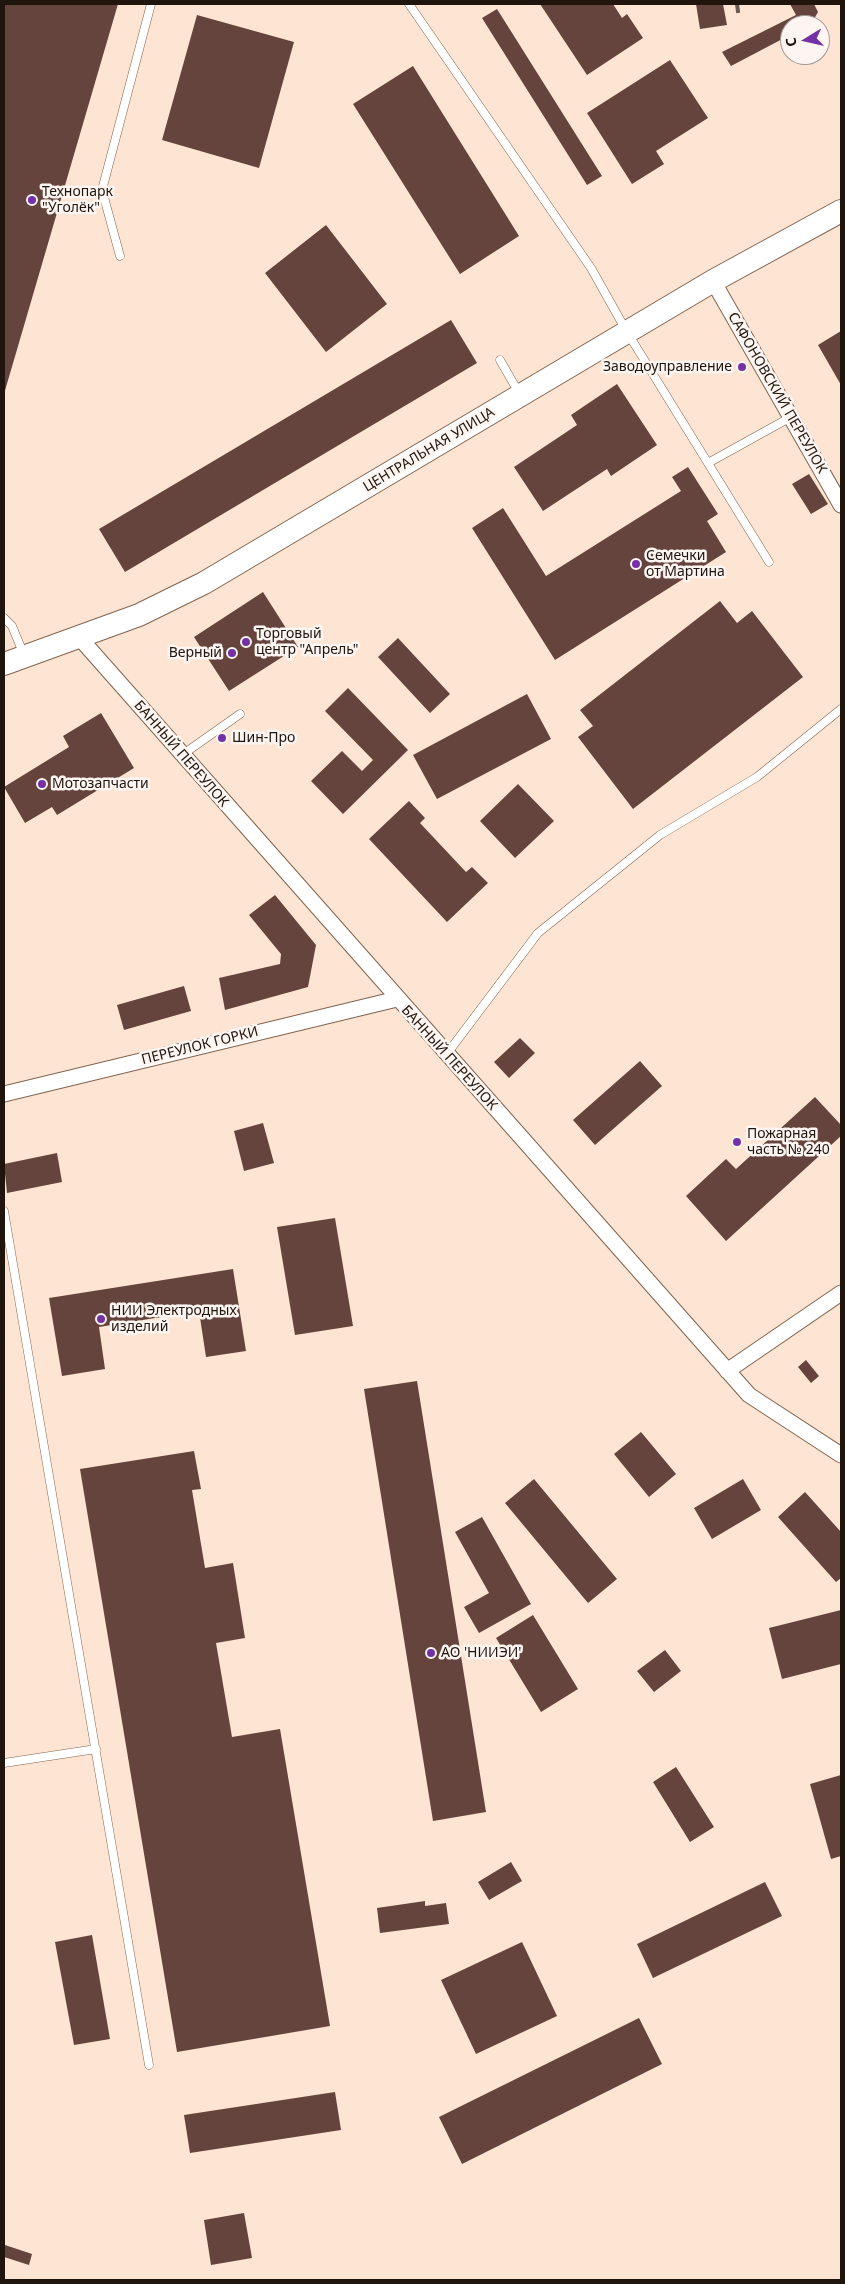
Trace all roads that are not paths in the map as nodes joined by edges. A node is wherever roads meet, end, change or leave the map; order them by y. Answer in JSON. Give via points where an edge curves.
{"nodes":[{"id":1,"x":151,"y":4,"type":"edge"},
{"id":2,"x":410,"y":4,"type":"edge"},
{"id":3,"x":841,"y":211,"type":"edge"},
{"id":4,"x":120,"y":256,"type":"dead end"},
{"id":5,"x":713,"y":281,"type":"junction"},
{"id":6,"x":627,"y":332,"type":"junction"},
{"id":7,"x":500,"y":360,"type":"dead end"},
{"id":8,"x":521,"y":396,"type":"junction"},
{"id":9,"x":791,"y":417,"type":"junction"},
{"id":10,"x":708,"y":463,"type":"junction"},
{"id":11,"x":841,"y":505,"type":"edge"},
{"id":12,"x":769,"y":562,"type":"dead end"},
{"id":13,"x":4,"y":618,"type":"edge"},
{"id":14,"x":78,"y":636,"type":"junction"},
{"id":15,"x":24,"y":656,"type":"junction"},
{"id":16,"x":4,"y":664,"type":"edge"},
{"id":17,"x":841,"y":708,"type":"edge"},
{"id":18,"x":240,"y":714,"type":"dead end"},
{"id":19,"x":182,"y":755,"type":"junction"},
{"id":20,"x":397,"y":999,"type":"junction"},
{"id":21,"x":446,"y":1055,"type":"junction"},
{"id":22,"x":4,"y":1094,"type":"edge"},
{"id":23,"x":4,"y":1211,"type":"edge"},
{"id":24,"x":841,"y":1294,"type":"edge"},
{"id":25,"x":727,"y":1370,"type":"junction"},
{"id":26,"x":841,"y":1455,"type":"edge"},
{"id":27,"x":96,"y":1749,"type":"junction"},
{"id":28,"x":4,"y":1763,"type":"edge"},
{"id":29,"x":149,"y":2064,"type":"dead end"}],
"edges":[{"from":1,"to":4,"type":"lane","via":[[102,190]]},
{"from":2,"to":6,"type":"lane","via":[[591,268]]},
{"from":3,"to":5,"type":"main road","name":"ЦЕНТРАЛЬНАЯ УЛИЦА"},
{"from":5,"to":6,"type":"main road","name":"ЦЕНТРАЛЬНАЯ УЛИЦА"},
{"from":5,"to":9,"type":"street","name":"САФОНОВСКИЙ ПЕРЕУЛОК"},
{"from":6,"to":8,"type":"main road","name":"ЦЕНТРАЛЬНАЯ УЛИЦА"},
{"from":6,"to":10,"type":"lane"},
{"from":7,"to":8,"type":"lane"},
{"from":8,"to":14,"type":"main road","name":"ЦЕНТРАЛЬНАЯ УЛИЦА","via":[[204,583],[139,616]]},
{"from":9,"to":10,"type":"lane"},
{"from":9,"to":11,"type":"street","name":"САФОНОВСКИЙ ПЕРЕУЛОК"},
{"from":10,"to":12,"type":"lane"},
{"from":13,"to":15,"type":"lane","via":[[12,626]]},
{"from":14,"to":15,"type":"main road","name":"ЦЕНТРАЛЬНАЯ УЛИЦА"},
{"from":14,"to":19,"type":"street","name":"БАННЫЙ ПЕРЕУЛОК"},
{"from":15,"to":16,"type":"main road","name":"ЦЕНТРАЛЬНАЯ УЛИЦА"},
{"from":17,"to":21,"type":"lane","via":[[757,777],[660,835],[538,933]]},
{"from":18,"to":19,"type":"lane"},
{"from":19,"to":20,"type":"street","name":"БАННЫЙ ПЕРЕУЛОК"},
{"from":20,"to":21,"type":"street","name":"БАННЫЙ ПЕРЕУЛОК"},
{"from":20,"to":22,"type":"street","name":"ПЕРЕУЛОК ГОРКИ"},
{"from":21,"to":25,"type":"street","name":"БАННЫЙ ПЕРЕУЛОК"},
{"from":23,"to":27,"type":"lane"},
{"from":24,"to":25,"type":"street"},
{"from":25,"to":26,"type":"street","name":"БАННЫЙ ПЕРЕУЛОК","via":[[749,1395]]},
{"from":27,"to":28,"type":"lane"},
{"from":27,"to":29,"type":"lane"}]}
